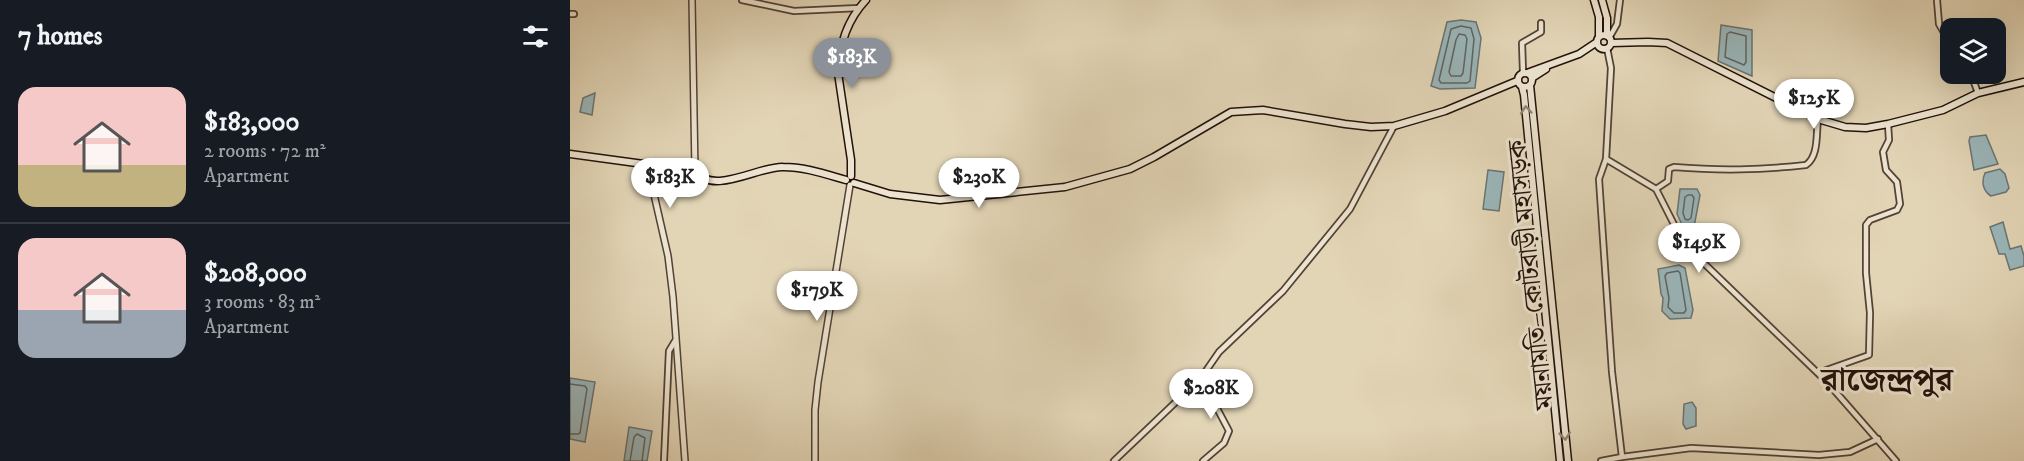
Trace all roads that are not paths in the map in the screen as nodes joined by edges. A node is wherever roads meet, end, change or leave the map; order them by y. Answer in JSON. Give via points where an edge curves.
{"nodes":[{"id":1,"x":692,"y":0,"type":"edge"},
{"id":2,"x":742,"y":0,"type":"edge"},
{"id":3,"x":866,"y":0,"type":"edge"},
{"id":4,"x":1594,"y":0,"type":"edge"},
{"id":5,"x":1602,"y":0,"type":"edge"},
{"id":6,"x":1620,"y":0,"type":"edge"},
{"id":7,"x":1937,"y":0,"type":"edge"},
{"id":8,"x":859,"y":8,"type":"junction"},
{"id":9,"x":1541,"y":23,"type":"dead end"},
{"id":10,"x":1940,"y":26,"type":"edge"},
{"id":11,"x":1604,"y":42,"type":"junction"},
{"id":12,"x":1528,"y":77,"type":"junction"},
{"id":13,"x":2024,"y":82,"type":"edge"},
{"id":14,"x":1520,"y":84,"type":"junction"},
{"id":15,"x":1975,"y":84,"type":"edge"},
{"id":16,"x":1978,"y":93,"type":"junction"},
{"id":17,"x":1818,"y":119,"type":"junction"},
{"id":18,"x":1888,"y":124,"type":"junction"},
{"id":19,"x":1394,"y":126,"type":"junction"},
{"id":20,"x":570,"y":154,"type":"edge"},
{"id":21,"x":1606,"y":159,"type":"junction"},
{"id":22,"x":649,"y":166,"type":"junction"},
{"id":23,"x":695,"y":171,"type":"junction"},
{"id":24,"x":850,"y":181,"type":"junction"},
{"id":25,"x":1656,"y":189,"type":"junction"},
{"id":26,"x":1551,"y":331,"type":"junction"},
{"id":27,"x":675,"y":341,"type":"junction"},
{"id":28,"x":1818,"y":373,"type":"junction"},
{"id":29,"x":1202,"y":378,"type":"junction"},
{"id":30,"x":1878,"y":439,"type":"junction"},
{"id":31,"x":1622,"y":457,"type":"junction"},
{"id":32,"x":664,"y":461,"type":"edge"},
{"id":33,"x":685,"y":461,"type":"edge"},
{"id":34,"x":815,"y":461,"type":"edge"},
{"id":35,"x":1114,"y":461,"type":"edge"},
{"id":36,"x":1203,"y":461,"type":"edge"},
{"id":37,"x":1560,"y":461,"type":"edge"},
{"id":38,"x":1568,"y":461,"type":"edge"},
{"id":39,"x":1601,"y":461,"type":"edge"},
{"id":40,"x":1896,"y":461,"type":"edge"}],
"edges":[{"from":1,"to":23,"type":"street"},
{"from":2,"to":8,"type":"street","via":[[794,10]]},
{"from":3,"to":8,"type":"main road"},
{"from":4,"to":11,"type":"main road"},
{"from":5,"to":11,"type":"main road","via":[[1607,18]]},
{"from":6,"to":11,"type":"street","via":[[1617,24]]},
{"from":7,"to":10,"type":"street"},
{"from":8,"to":24,"type":"main road","via":[[850,22],[838,73],[851,160]]},
{"from":9,"to":12,"type":"street","via":[[1541,32],[1521,45]]},
{"from":11,"to":12,"type":"main road"},
{"from":11,"to":17,"type":"main road","via":[[1667,44]]},
{"from":11,"to":21,"type":"street","via":[[1611,68]]},
{"from":12,"to":14,"type":"main road"},
{"from":12,"to":14,"type":"main road","via":[[1518,77]]},
{"from":12,"to":26,"type":"main road","name":"ময়নামতি–কোটবাড়ী মহাসড়ক"},
{"from":13,"to":16,"type":"main road"},
{"from":14,"to":19,"type":"main road"},
{"from":26,"to":14,"type":"main road","name":"ময়নামতি–কোটবাড়ী মহাসড়ক","one_way":true},
{"from":15,"to":16,"type":"street"},
{"from":16,"to":18,"type":"main road","via":[[1943,110]]},
{"from":17,"to":18,"type":"main road","via":[[1845,127]]},
{"from":17,"to":25,"type":"street","via":[[1815,154],[1806,165],[1757,170],[1674,167],[1669,169],[1668,181]]},
{"from":18,"to":28,"type":"street","via":[[1889,140],[1883,152],[1886,170],[1898,182],[1900,204],[1897,210],[1866,225],[1869,355]]},
{"from":19,"to":24,"type":"main road","via":[[1371,127],[1241,110],[1130,169],[1065,187],[940,200],[890,194]]},
{"from":19,"to":29,"type":"street","via":[[1350,209],[1283,291],[1219,352]]},
{"from":20,"to":22,"type":"main road"},
{"from":21,"to":25,"type":"street"},
{"from":21,"to":31,"type":"street","via":[[1599,179]]},
{"from":22,"to":23,"type":"main road"},
{"from":22,"to":27,"type":"street","via":[[668,256]]},
{"from":23,"to":24,"type":"main road","via":[[714,182],[773,167],[795,167]]},
{"from":24,"to":34,"type":"street","via":[[818,382]]},
{"from":25,"to":28,"type":"street","via":[[1684,244]]},
{"from":26,"to":37,"type":"main road","name":"ময়নামতি–কোটবাড়ী মহাসড়ক"},
{"from":26,"to":38,"type":"main road","name":"ময়নামতি–কোটবাড়ী মহাসড়ক","one_way":true},
{"from":27,"to":32,"type":"street","via":[[669,351]]},
{"from":27,"to":33,"type":"street"},
{"from":28,"to":30,"type":"street"},
{"from":29,"to":35,"type":"street"},
{"from":29,"to":36,"type":"street","via":[[1230,431],[1224,443]]},
{"from":30,"to":31,"type":"street","via":[[1850,452],[1819,455],[1691,448]]},
{"from":30,"to":40,"type":"street"},
{"from":31,"to":39,"type":"street"}]}
